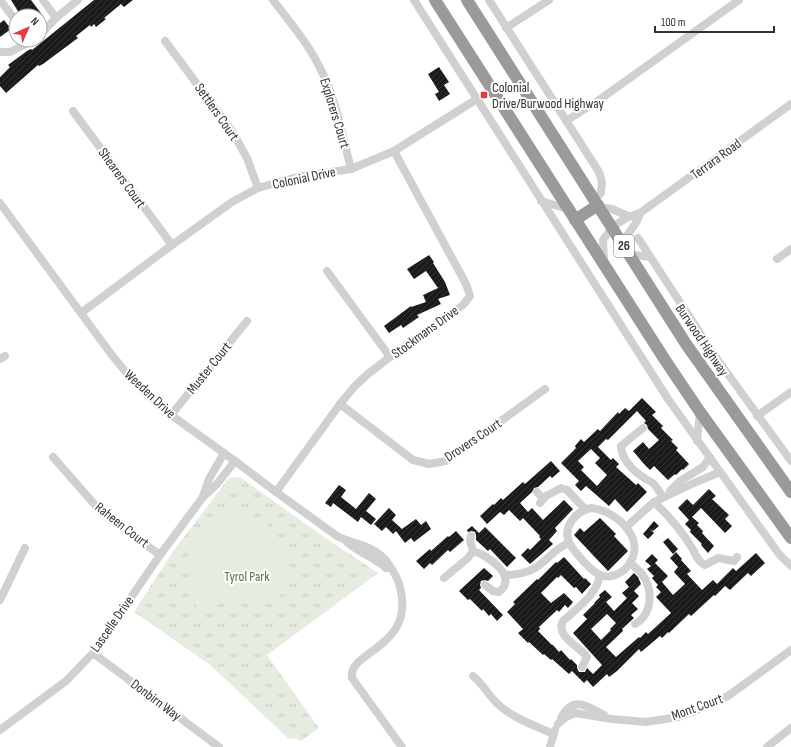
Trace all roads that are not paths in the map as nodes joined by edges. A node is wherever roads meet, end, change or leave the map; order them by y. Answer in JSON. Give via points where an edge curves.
{"nodes":[{"id":1,"x":0,"y":0,"type":"edge"},
{"id":2,"x":43,"y":0,"type":"edge"},
{"id":3,"x":78,"y":0,"type":"edge"},
{"id":4,"x":273,"y":0,"type":"edge"},
{"id":5,"x":414,"y":0,"type":"edge"},
{"id":6,"x":435,"y":0,"type":"edge"},
{"id":7,"x":467,"y":0,"type":"edge"},
{"id":8,"x":489,"y":0,"type":"edge"},
{"id":9,"x":549,"y":0,"type":"edge"},
{"id":10,"x":739,"y":0,"type":"edge"},
{"id":11,"x":8,"y":10,"type":"edge"},
{"id":12,"x":56,"y":18,"type":"junction"},
{"id":13,"x":48,"y":26,"type":"edge"},
{"id":14,"x":506,"y":28,"type":"junction"},
{"id":15,"x":165,"y":40,"type":"dead end"},
{"id":16,"x":17,"y":48,"type":"edge"},
{"id":17,"x":0,"y":52,"type":"edge"},
{"id":18,"x":477,"y":99,"type":"junction"},
{"id":19,"x":791,"y":104,"type":"edge"},
{"id":20,"x":73,"y":111,"type":"dead end"},
{"id":21,"x":566,"y":121,"type":"junction"},
{"id":22,"x":394,"y":151,"type":"junction"},
{"id":23,"x":351,"y":169,"type":"junction"},
{"id":24,"x":258,"y":188,"type":"junction"},
{"id":25,"x":542,"y":201,"type":"junction"},
{"id":26,"x":0,"y":204,"type":"edge"},
{"id":27,"x":597,"y":204,"type":"junction"},
{"id":28,"x":568,"y":209,"type":"junction"},
{"id":29,"x":640,"y":213,"type":"junction"},
{"id":30,"x":628,"y":216,"type":"junction"},
{"id":31,"x":575,"y":220,"type":"junction"},
{"id":32,"x":612,"y":228,"type":"junction"},
{"id":33,"x":638,"y":238,"type":"dead end"},
{"id":34,"x":622,"y":243,"type":"junction"},
{"id":35,"x":172,"y":245,"type":"junction"},
{"id":36,"x":791,"y":249,"type":"edge"},
{"id":37,"x":628,"y":254,"type":"junction"},
{"id":38,"x":650,"y":257,"type":"junction"},
{"id":39,"x":777,"y":259,"type":"dead end"},
{"id":40,"x":604,"y":265,"type":"junction"},
{"id":41,"x":327,"y":272,"type":"dead end"},
{"id":42,"x":81,"y":313,"type":"junction"},
{"id":43,"x":247,"y":321,"type":"dead end"},
{"id":44,"x":390,"y":357,"type":"junction"},
{"id":45,"x":545,"y":389,"type":"dead end"},
{"id":46,"x":791,"y":392,"type":"edge"},
{"id":47,"x":340,"y":404,"type":"junction"},
{"id":48,"x":700,"y":412,"type":"junction"},
{"id":49,"x":172,"y":415,"type":"junction"},
{"id":50,"x":758,"y":416,"type":"junction"},
{"id":51,"x":643,"y":428,"type":"dead end"},
{"id":52,"x":697,"y":441,"type":"junction"},
{"id":53,"x":224,"y":453,"type":"junction"},
{"id":54,"x":53,"y":457,"type":"dead end"},
{"id":55,"x":710,"y":457,"type":"junction"},
{"id":56,"x":235,"y":461,"type":"junction"},
{"id":57,"x":791,"y":461,"type":"edge"},
{"id":58,"x":720,"y":472,"type":"junction"},
{"id":59,"x":790,"y":488,"type":"edge"},
{"id":60,"x":276,"y":492,"type":"junction"},
{"id":61,"x":537,"y":492,"type":"dead end"},
{"id":62,"x":203,"y":497,"type":"junction"},
{"id":63,"x":663,"y":497,"type":"junction"},
{"id":64,"x":654,"y":502,"type":"junction"},
{"id":65,"x":585,"y":509,"type":"junction"},
{"id":66,"x":626,"y":527,"type":"junction"},
{"id":67,"x":471,"y":536,"type":"dead end"},
{"id":68,"x":791,"y":538,"type":"edge"},
{"id":69,"x":569,"y":543,"type":"junction"},
{"id":70,"x":25,"y":548,"type":"dead end"},
{"id":71,"x":473,"y":551,"type":"junction"},
{"id":72,"x":160,"y":555,"type":"junction"},
{"id":73,"x":737,"y":557,"type":"dead end"},
{"id":74,"x":631,"y":563,"type":"junction"},
{"id":75,"x":791,"y":566,"type":"edge"},
{"id":76,"x":600,"y":575,"type":"junction"},
{"id":77,"x":505,"y":576,"type":"junction"},
{"id":78,"x":444,"y":578,"type":"dead end"},
{"id":79,"x":485,"y":584,"type":"dead end"},
{"id":80,"x":0,"y":600,"type":"edge"},
{"id":81,"x":635,"y":624,"type":"dead end"},
{"id":82,"x":791,"y":650,"type":"edge"},
{"id":83,"x":93,"y":653,"type":"junction"},
{"id":84,"x":582,"y":666,"type":"dead end"},
{"id":85,"x":473,"y":676,"type":"dead end"},
{"id":86,"x":791,"y":728,"type":"edge"},
{"id":87,"x":0,"y":729,"type":"edge"},
{"id":88,"x":553,"y":734,"type":"junction"},
{"id":89,"x":219,"y":747,"type":"edge"},
{"id":90,"x":402,"y":747,"type":"edge"},
{"id":91,"x":550,"y":747,"type":"edge"},
{"id":92,"x":767,"y":747,"type":"edge"}],
"edges":[{"from":1,"to":11,"type":"street"},
{"from":2,"to":12,"type":"street"},
{"from":3,"to":12,"type":"street"},
{"from":4,"to":23,"type":"street","name":"Explorers Court","via":[[307,45],[319,66],[331,93]]},
{"from":5,"to":18,"type":"street"},
{"from":6,"to":28,"type":"highway","number":"26"},
{"from":7,"to":27,"type":"highway","name":"Burwood Highway","number":"26"},
{"from":8,"to":14,"type":"street"},
{"from":9,"to":14,"type":"street"},
{"from":10,"to":21,"type":"street"},
{"from":12,"to":13,"type":"street"},
{"from":14,"to":21,"type":"street"},
{"from":15,"to":24,"type":"street","name":"Settlers Court","via":[[232,131],[247,158]]},
{"from":16,"to":17,"type":"street","via":[[10,52]]},
{"from":18,"to":22,"type":"street","name":"Colonial Drive"},
{"from":18,"to":25,"type":"street"},
{"from":19,"to":29,"type":"street","name":"Terrara Road"},
{"from":20,"to":35,"type":"street","name":"Shearers Court"},
{"from":21,"to":27,"type":"street","via":[[601,177],[601,193]]},
{"from":22,"to":23,"type":"street","name":"Colonial Drive"},
{"from":22,"to":44,"type":"street","name":"Stockmans Drive","via":[[466,284],[470,296],[463,305]]},
{"from":23,"to":24,"type":"street","name":"Colonial Drive","via":[[297,177]]},
{"from":24,"to":35,"type":"street","name":"Colonial Drive","via":[[232,202]]},
{"from":25,"to":28,"type":"street"},
{"from":25,"to":52,"type":"street"},
{"from":26,"to":42,"type":"street","name":"Weeden Drive"},
{"from":27,"to":30,"type":"street"},
{"from":27,"to":31,"type":"highway"},
{"from":27,"to":32,"type":"highway","name":"Burwood Highway","number":"26"},
{"from":28,"to":31,"type":"highway","number":"26"},
{"from":29,"to":30,"type":"street","name":"Terrara Road"},
{"from":29,"to":34,"type":"street","name":"Terrara Road"},
{"from":30,"to":32,"type":"street","name":"Terrara Road"},
{"from":31,"to":40,"type":"highway","number":"26"},
{"from":32,"to":34,"type":"highway","name":"Burwood Highway","number":"26"},
{"from":32,"to":40,"type":"street","name":"Terrara Road","via":[[603,240]]},
{"from":33,"to":38,"type":"street","name":"Burwood Highway"},
{"from":34,"to":37,"type":"highway","name":"Burwood Highway","number":"26"},
{"from":35,"to":42,"type":"street","name":"Colonial Drive"},
{"from":36,"to":39,"type":"street"},
{"from":37,"to":38,"type":"street"},
{"from":37,"to":59,"type":"highway","name":"Burwood Highway","number":"26","via":[[686,344]]},
{"from":38,"to":50,"type":"street","name":"Burwood Highway","via":[[717,360]]},
{"from":40,"to":48,"type":"highway","number":"26"},
{"from":41,"to":44,"type":"street"},
{"from":42,"to":49,"type":"street","name":"Weeden Drive","via":[[130,377]]},
{"from":43,"to":49,"type":"street","name":"Muster Court"},
{"from":44,"to":47,"type":"street","name":"Stockmans Drive","via":[[355,386]]},
{"from":45,"to":47,"type":"street","name":"Drovers Court","via":[[446,461],[429,464],[413,460]]},
{"from":46,"to":50,"type":"street"},
{"from":47,"to":60,"type":"street","name":"Stockmans Drive"},
{"from":48,"to":52,"type":"street"},
{"from":48,"to":68,"type":"highway","number":"26"},
{"from":49,"to":53,"type":"street","name":"Weeden Drive"},
{"from":50,"to":57,"type":"street","name":"Burwood Highway"},
{"from":51,"to":63,"type":"street","via":[[621,446],[621,451],[636,472],[654,483]]},
{"from":52,"to":55,"type":"street"},
{"from":53,"to":56,"type":"street","name":"Weeden Drive"},
{"from":53,"to":62,"type":"street","name":"Lascelle Drive","via":[[209,479]]},
{"from":54,"to":72,"type":"street","name":"Raheen Court","via":[[102,512]]},
{"from":55,"to":58,"type":"street"},
{"from":55,"to":63,"type":"street","via":[[703,467],[680,481]]},
{"from":56,"to":60,"type":"street","name":"Weeden Drive"},
{"from":56,"to":62,"type":"street","name":"Lascelle Drive"},
{"from":58,"to":63,"type":"street"},
{"from":58,"to":75,"type":"street","via":[[783,560]]},
{"from":60,"to":90,"type":"street","name":"Weeden Drive","via":[[344,539],[378,553],[399,582],[403,612],[398,625],[388,640],[358,663],[351,674]]},
{"from":61,"to":65,"type":"street","via":[[542,501],[562,488]]},
{"from":62,"to":72,"type":"street","name":"Lascelle Drive"},
{"from":63,"to":64,"type":"street"},
{"from":64,"to":66,"type":"street"},
{"from":64,"to":73,"type":"street","via":[[688,541],[700,563],[705,565],[718,558],[734,561]]},
{"from":65,"to":66,"type":"street","via":[[601,509],[612,514]]},
{"from":65,"to":69,"type":"street","via":[[572,520],[568,528]]},
{"from":66,"to":74,"type":"street","via":[[633,538],[635,549]]},
{"from":67,"to":71,"type":"street"},
{"from":69,"to":76,"type":"street","via":[[590,568]]},
{"from":69,"to":77,"type":"street","via":[[561,546],[533,569]]},
{"from":70,"to":80,"type":"street"},
{"from":71,"to":77,"type":"street","via":[[490,559]]},
{"from":71,"to":78,"type":"street"},
{"from":72,"to":83,"type":"street","name":"Lascelle Drive"},
{"from":74,"to":76,"type":"street","via":[[624,571],[615,575]]},
{"from":74,"to":81,"type":"street","via":[[643,575],[650,600],[647,613]]},
{"from":76,"to":84,"type":"street","via":[[599,583],[594,590],[561,625],[567,638],[587,656]]},
{"from":77,"to":79,"type":"street","via":[[503,589],[498,592]]},
{"from":82,"to":88,"type":"street","name":"Mont Court","via":[[728,696],[692,712],[646,722],[612,719],[576,704],[565,712]]},
{"from":83,"to":87,"type":"street","name":"Lascelle Drive","via":[[66,681]]},
{"from":83,"to":89,"type":"street","name":"Donbirn Way"},
{"from":85,"to":88,"type":"street","via":[[504,710]]},
{"from":86,"to":92,"type":"street"},
{"from":88,"to":91,"type":"street","name":"Mont Court"}]}
